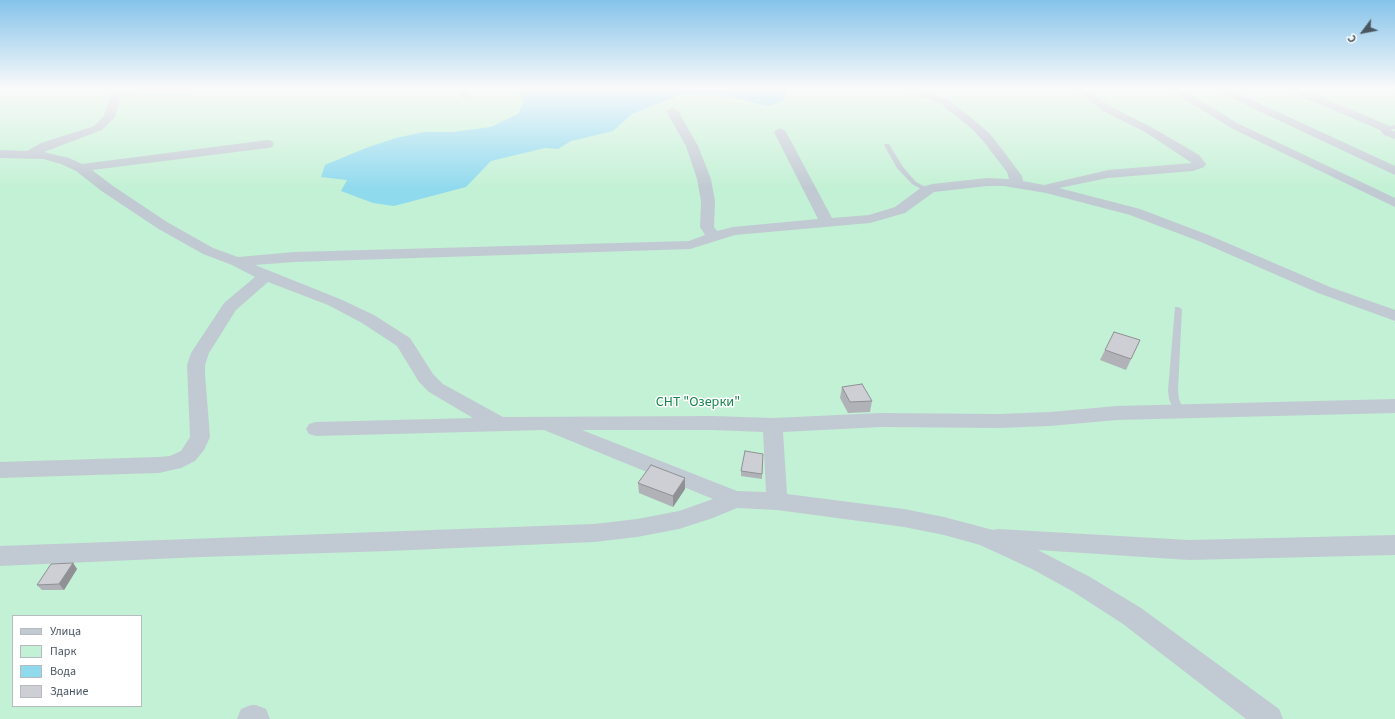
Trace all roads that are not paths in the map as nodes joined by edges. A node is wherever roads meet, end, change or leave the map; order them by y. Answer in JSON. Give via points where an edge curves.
{"nodes":[{"id":1,"x":104,"y":122,"type":"edge"},
{"id":2,"x":678,"y":122,"type":"edge"},
{"id":3,"x":969,"y":122,"type":"edge"},
{"id":4,"x":1132,"y":122,"type":"edge"},
{"id":5,"x":1228,"y":122,"type":"edge"},
{"id":6,"x":1290,"y":122,"type":"edge"},
{"id":7,"x":1372,"y":122,"type":"edge"},
{"id":8,"x":1392,"y":130,"type":"edge"},
{"id":9,"x":780,"y":132,"type":"dead end"},
{"id":10,"x":268,"y":144,"type":"dead end"},
{"id":11,"x":887,"y":145,"type":"dead end"},
{"id":12,"x":0,"y":154,"type":"edge"},
{"id":13,"x":30,"y":154,"type":"junction"},
{"id":14,"x":81,"y":168,"type":"junction"},
{"id":15,"x":1395,"y":171,"type":"edge"},
{"id":16,"x":1016,"y":183,"type":"junction"},
{"id":17,"x":1047,"y":189,"type":"junction"},
{"id":18,"x":926,"y":190,"type":"junction"},
{"id":19,"x":1395,"y":203,"type":"edge"},
{"id":20,"x":827,"y":223,"type":"junction"},
{"id":21,"x":714,"y":237,"type":"junction"},
{"id":22,"x":237,"y":262,"type":"junction"},
{"id":23,"x":266,"y":276,"type":"junction"},
{"id":24,"x":1178,"y":309,"type":"dead end"},
{"id":25,"x":1395,"y":316,"type":"edge"},
{"id":26,"x":1395,"y":406,"type":"edge"},
{"id":27,"x":1179,"y":411,"type":"junction"},
{"id":28,"x":544,"y":423,"type":"junction"},
{"id":29,"x":499,"y":424,"type":"junction"},
{"id":30,"x":773,"y":425,"type":"junction"},
{"id":31,"x":316,"y":429,"type":"dead end"},
{"id":32,"x":0,"y":470,"type":"edge"},
{"id":33,"x":736,"y":499,"type":"junction"},
{"id":34,"x":777,"y":501,"type":"junction"},
{"id":35,"x":985,"y":537,"type":"junction"},
{"id":36,"x":1395,"y":545,"type":"edge"},
{"id":37,"x":0,"y":556,"type":"edge"},
{"id":38,"x":251,"y":719,"type":"edge"},
{"id":39,"x":256,"y":719,"type":"edge"},
{"id":40,"x":1269,"y":719,"type":"edge"}],
"edges":[{"from":1,"to":13,"type":"street","via":[[98,128],[50,144]]},
{"from":2,"to":21,"type":"street","via":[[692,146],[704,179],[708,201],[707,228]]},
{"from":3,"to":16,"type":"street","via":[[988,139],[1012,170],[1016,176]]},
{"from":4,"to":17,"type":"street","via":[[1195,158],[1200,164],[1194,167],[1108,174],[1050,186]]},
{"from":5,"to":19,"type":"street"},
{"from":6,"to":15,"type":"street"},
{"from":7,"to":8,"type":"street"},
{"from":9,"to":20,"type":"street"},
{"from":10,"to":14,"type":"street"},
{"from":11,"to":18,"type":"lane","via":[[900,168],[914,183]]},
{"from":12,"to":13,"type":"street"},
{"from":13,"to":14,"type":"street","via":[[52,157]]},
{"from":14,"to":22,"type":"street","via":[[108,189],[191,242]]},
{"from":16,"to":17,"type":"street"},
{"from":16,"to":18,"type":"street","via":[[987,182]]},
{"from":17,"to":25,"type":"street","via":[[1143,214],[1324,290]]},
{"from":18,"to":20,"type":"street","via":[[893,213],[870,219]]},
{"from":20,"to":21,"type":"street","via":[[733,231]]},
{"from":21,"to":22,"type":"street","via":[[678,246],[294,256]]},
{"from":22,"to":23,"type":"street"},
{"from":23,"to":29,"type":"street","via":[[334,302],[396,336],[404,342],[426,378],[436,388]]},
{"from":23,"to":32,"type":"street","via":[[230,307],[200,353],[196,365],[200,437],[188,456],[174,463],[158,465]]},
{"from":24,"to":27,"type":"lane","via":[[1173,390]]},
{"from":26,"to":27,"type":"street"},
{"from":27,"to":30,"type":"street","via":[[999,421],[881,420]]},
{"from":28,"to":29,"type":"street"},
{"from":28,"to":30,"type":"street"},
{"from":28,"to":33,"type":"street"},
{"from":29,"to":31,"type":"street"},
{"from":30,"to":34,"type":"street"},
{"from":33,"to":34,"type":"street"},
{"from":33,"to":37,"type":"street","via":[[679,520],[594,533],[389,542],[201,546]]},
{"from":34,"to":35,"type":"street","via":[[904,518]]},
{"from":35,"to":36,"type":"street","via":[[1189,550]]},
{"from":35,"to":40,"type":"street","via":[[1040,562],[1132,616]]},
{"from":38,"to":39,"type":"street"}]}
